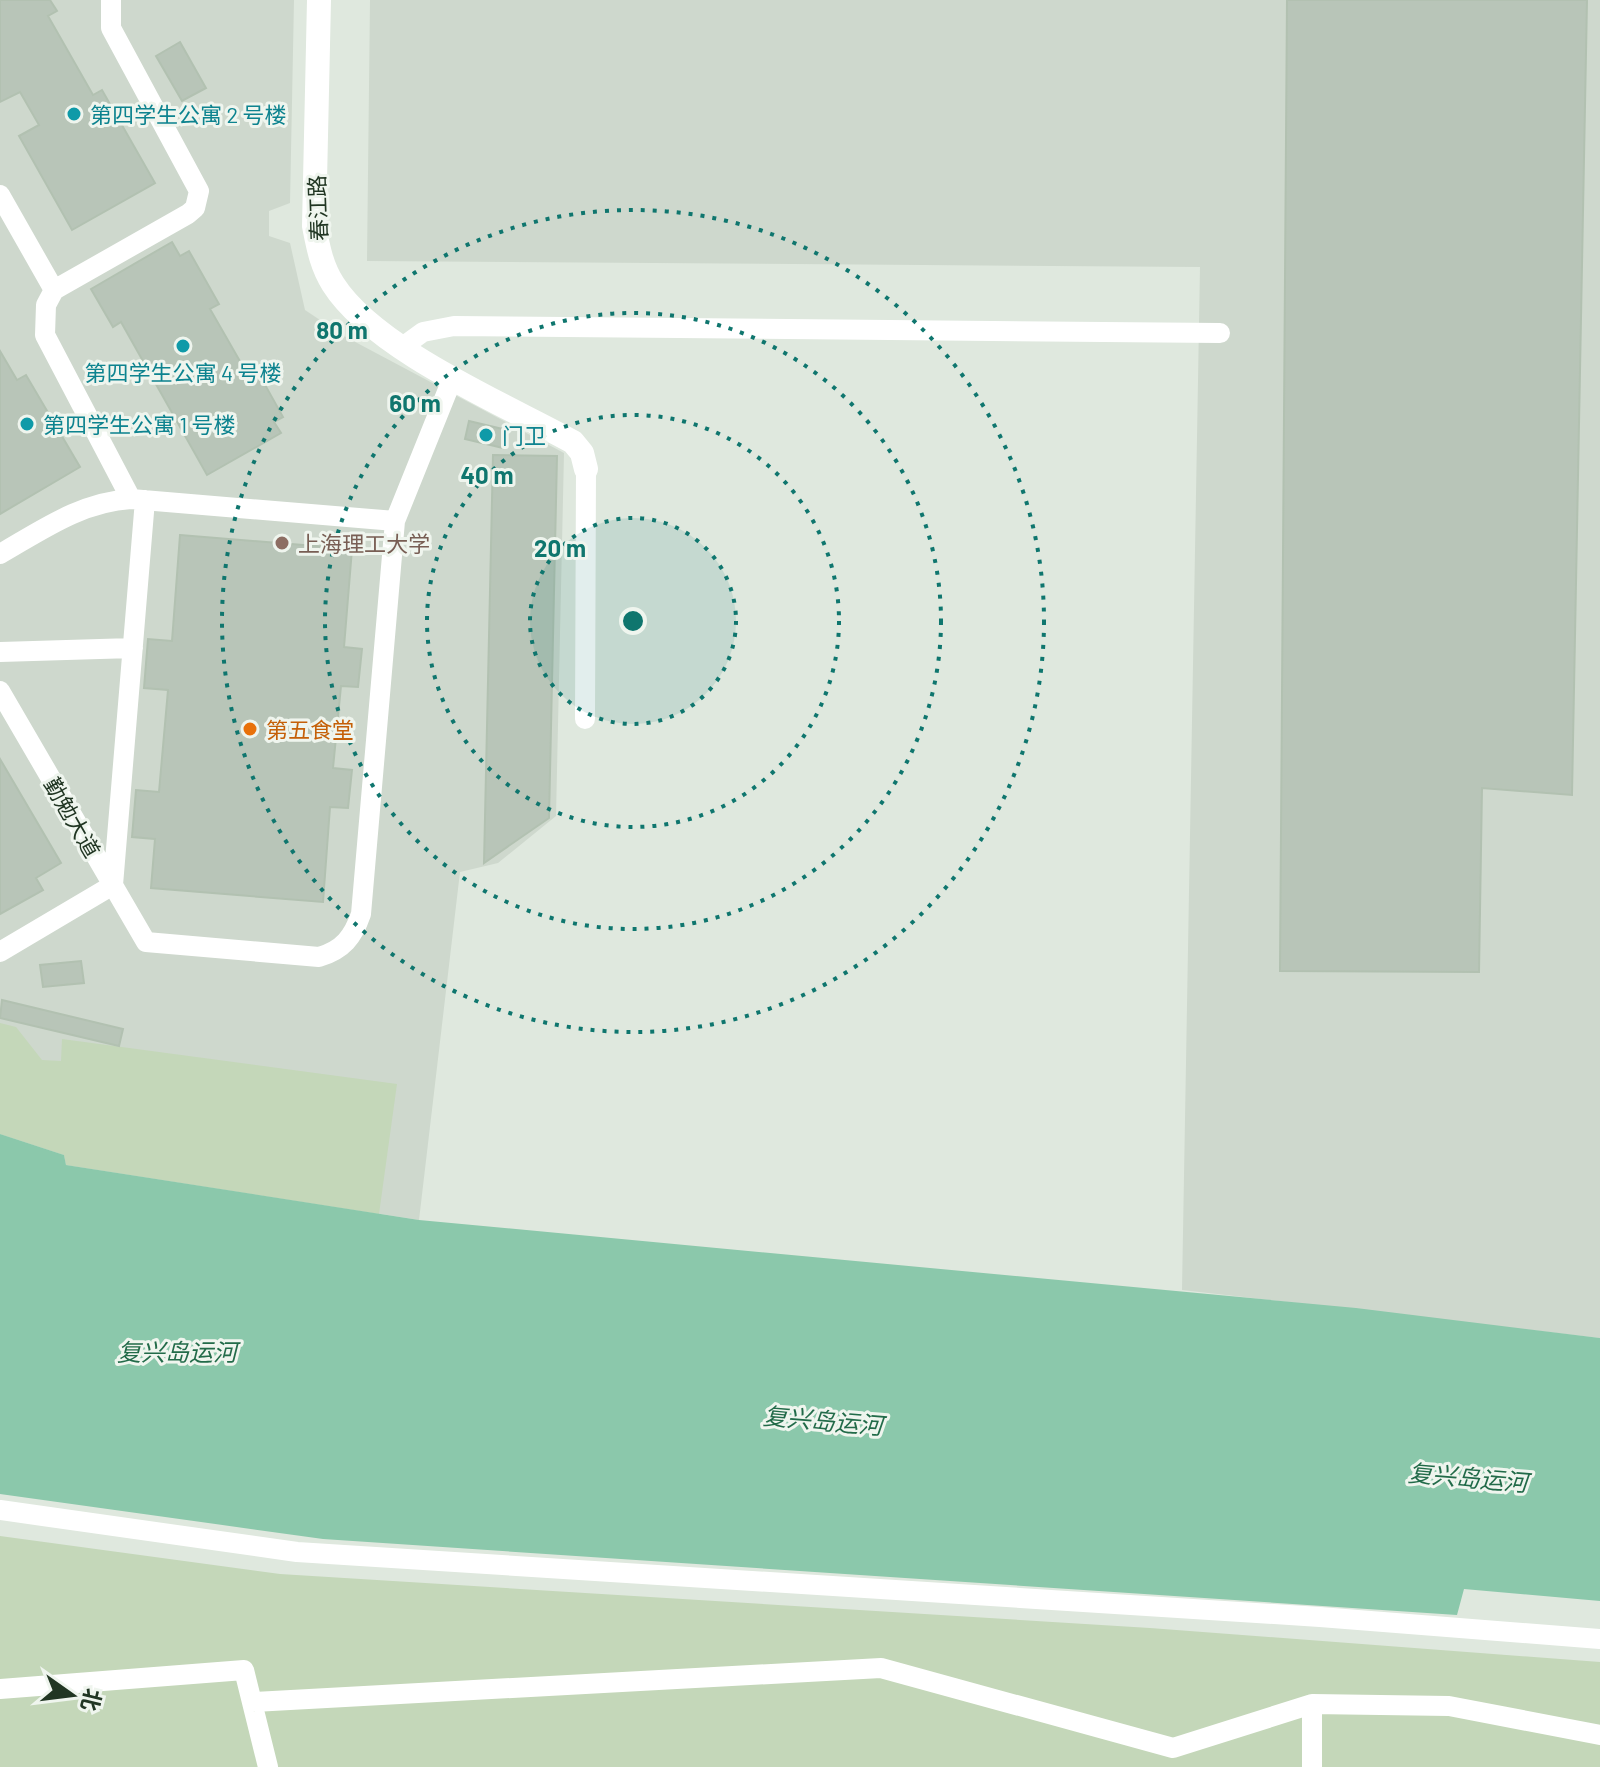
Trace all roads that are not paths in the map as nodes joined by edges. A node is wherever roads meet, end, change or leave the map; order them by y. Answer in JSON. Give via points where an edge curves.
{"nodes":[{"id":1,"x":111,"y":0,"type":"edge"},
{"id":2,"x":319,"y":0,"type":"edge"},
{"id":3,"x":0,"y":195,"type":"edge"},
{"id":4,"x":54,"y":290,"type":"junction"},
{"id":5,"x":1220,"y":333,"type":"dead end"},
{"id":6,"x":401,"y":348,"type":"junction"},
{"id":7,"x":453,"y":377,"type":"junction"},
{"id":8,"x":586,"y":469,"type":"joint"},
{"id":9,"x":138,"y":500,"type":"junction"},
{"id":10,"x":395,"y":521,"type":"junction"},
{"id":11,"x":0,"y":554,"type":"edge"},
{"id":12,"x":133,"y":648,"type":"junction"},
{"id":13,"x":0,"y":652,"type":"edge"},
{"id":14,"x":0,"y":691,"type":"edge"},
{"id":15,"x":585,"y":719,"type":"dead end"},
{"id":16,"x":113,"y":885,"type":"junction"},
{"id":17,"x":0,"y":952,"type":"edge"},
{"id":18,"x":0,"y":1510,"type":"edge"},
{"id":19,"x":1600,"y":1639,"type":"edge"},
{"id":20,"x":0,"y":1689,"type":"edge"},
{"id":21,"x":252,"y":1702,"type":"junction"},
{"id":22,"x":1312,"y":1704,"type":"junction"},
{"id":23,"x":1600,"y":1735,"type":"edge"},
{"id":24,"x":268,"y":1767,"type":"edge"},
{"id":25,"x":1312,"y":1767,"type":"edge"}],
"edges":[{"from":1,"to":4,"type":"lane","via":[[111,28],[197,182],[199,200],[188,214]]},
{"from":2,"to":6,"type":"street","name":"春江路","via":[[314,226],[320,258],[353,309]]},
{"from":3,"to":4,"type":"lane"},
{"from":4,"to":9,"type":"lane","via":[[46,305],[45,335]]},
{"from":5,"to":6,"type":"lane","via":[[454,326],[423,332]]},
{"from":6,"to":7,"type":"street","name":"春江路"},
{"from":7,"to":8,"type":"street","name":"春江路","via":[[573,442]]},
{"from":7,"to":10,"type":"lane"},
{"from":8,"to":15,"type":"lane"},
{"from":9,"to":10,"type":"lane"},
{"from":9,"to":11,"type":"lane","via":[[84,507]]},
{"from":9,"to":12,"type":"lane"},
{"from":10,"to":16,"type":"lane","name":"勤勉大道","via":[[361,914],[355,931],[333,953],[319,957],[146,942]]},
{"from":12,"to":13,"type":"lane"},
{"from":12,"to":16,"type":"lane"},
{"from":14,"to":16,"type":"lane","name":"勤勉大道"},
{"from":16,"to":17,"type":"lane"},
{"from":18,"to":19,"type":"lane","via":[[297,1552]]},
{"from":20,"to":21,"type":"lane","via":[[244,1670]]},
{"from":21,"to":22,"type":"lane","via":[[881,1668],[1173,1748]]},
{"from":21,"to":24,"type":"lane"},
{"from":22,"to":23,"type":"lane","via":[[1449,1706]]},
{"from":22,"to":25,"type":"lane"}]}
